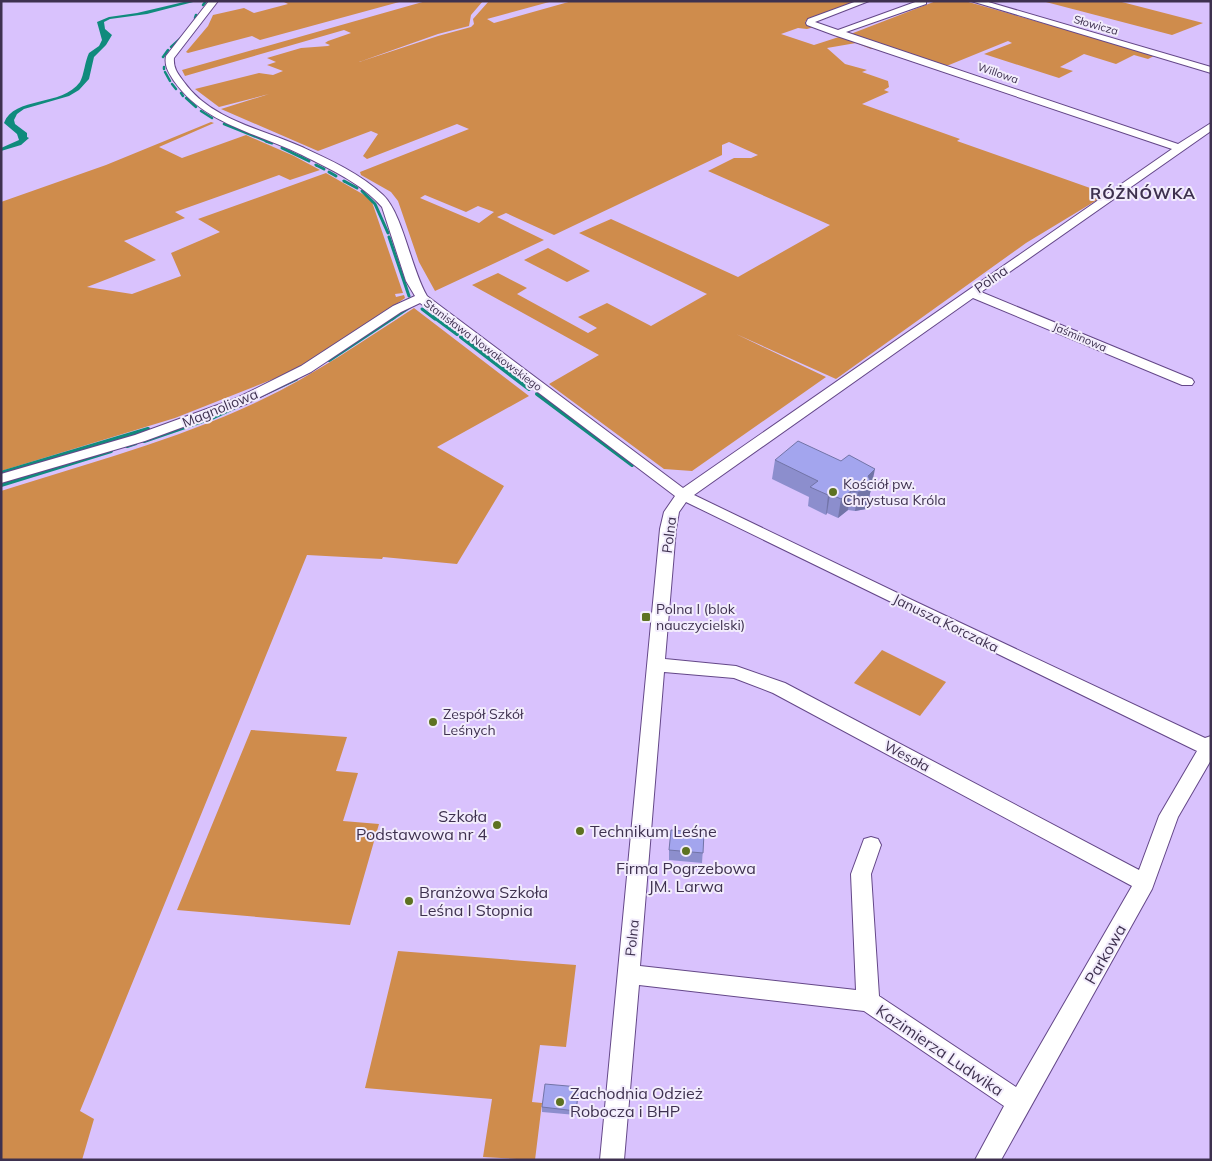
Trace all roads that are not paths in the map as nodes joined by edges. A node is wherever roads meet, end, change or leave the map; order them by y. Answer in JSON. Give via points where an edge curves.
{"nodes":[{"id":1,"x":214,"y":1,"type":"edge"},
{"id":2,"x":865,"y":1,"type":"edge"},
{"id":3,"x":975,"y":1,"type":"edge"},
{"id":4,"x":923,"y":2,"type":"edge"},
{"id":5,"x":837,"y":33,"type":"junction"},
{"id":6,"x":1211,"y":70,"type":"edge"},
{"id":7,"x":1211,"y":126,"type":"edge"},
{"id":8,"x":1179,"y":148,"type":"junction"},
{"id":9,"x":972,"y":293,"type":"junction"},
{"id":10,"x":422,"y":298,"type":"junction"},
{"id":11,"x":1187,"y":382,"type":"dead end"},
{"id":12,"x":1,"y":479,"type":"edge"},
{"id":13,"x":683,"y":495,"type":"junction"},
{"id":14,"x":657,"y":665,"type":"junction"},
{"id":15,"x":1210,"y":746,"type":"edge"},
{"id":16,"x":871,"y":845,"type":"dead end"},
{"id":17,"x":1145,"y":883,"type":"junction"},
{"id":18,"x":628,"y":974,"type":"junction"},
{"id":19,"x":868,"y":1002,"type":"junction"},
{"id":20,"x":1020,"y":1103,"type":"junction"},
{"id":21,"x":612,"y":1160,"type":"edge"},
{"id":22,"x":988,"y":1160,"type":"edge"}],
"edges":[{"from":1,"to":10,"type":"street","name":"Stanisława Nowakowskiego","via":[[170,58],[169,65],[179,84],[221,118],[296,149],[381,198],[387,206],[412,281]]},
{"from":2,"to":5,"type":"street","name":"Willowa","via":[[810,22]]},
{"from":3,"to":6,"type":"street","name":"Słowicza"},
{"from":4,"to":5,"type":"street"},
{"from":5,"to":8,"type":"street","name":"Willowa"},
{"from":7,"to":8,"type":"street","name":"Polna"},
{"from":8,"to":9,"type":"street","name":"Polna"},
{"from":9,"to":11,"type":"street","name":"Jaśminowa"},
{"from":9,"to":13,"type":"street","name":"Polna"},
{"from":10,"to":12,"type":"street","name":"Magnoliowa","via":[[406,303],[296,374],[245,399],[183,424]]},
{"from":10,"to":13,"type":"street","name":"Stanisława Nowakowskiego"},
{"from":13,"to":14,"type":"street","name":"Polna","via":[[670,516]]},
{"from":13,"to":15,"type":"street","name":"Janusza Korczaka","via":[[906,604]]},
{"from":14,"to":17,"type":"street","name":"Wesoła","via":[[736,672],[779,688]]},
{"from":14,"to":18,"type":"street","name":"Polna"},
{"from":15,"to":17,"type":"street","name":"Parkowa","via":[[1169,816]]},
{"from":16,"to":19,"type":"street","name":"Kazimierza Ludwika","via":[[861,874]]},
{"from":17,"to":20,"type":"street","name":"Parkowa"},
{"from":18,"to":19,"type":"street"},
{"from":18,"to":21,"type":"street","name":"Polna"},
{"from":19,"to":20,"type":"street","name":"Kazimierza Ludwika"},
{"from":20,"to":22,"type":"street","name":"Parkowa"}]}
